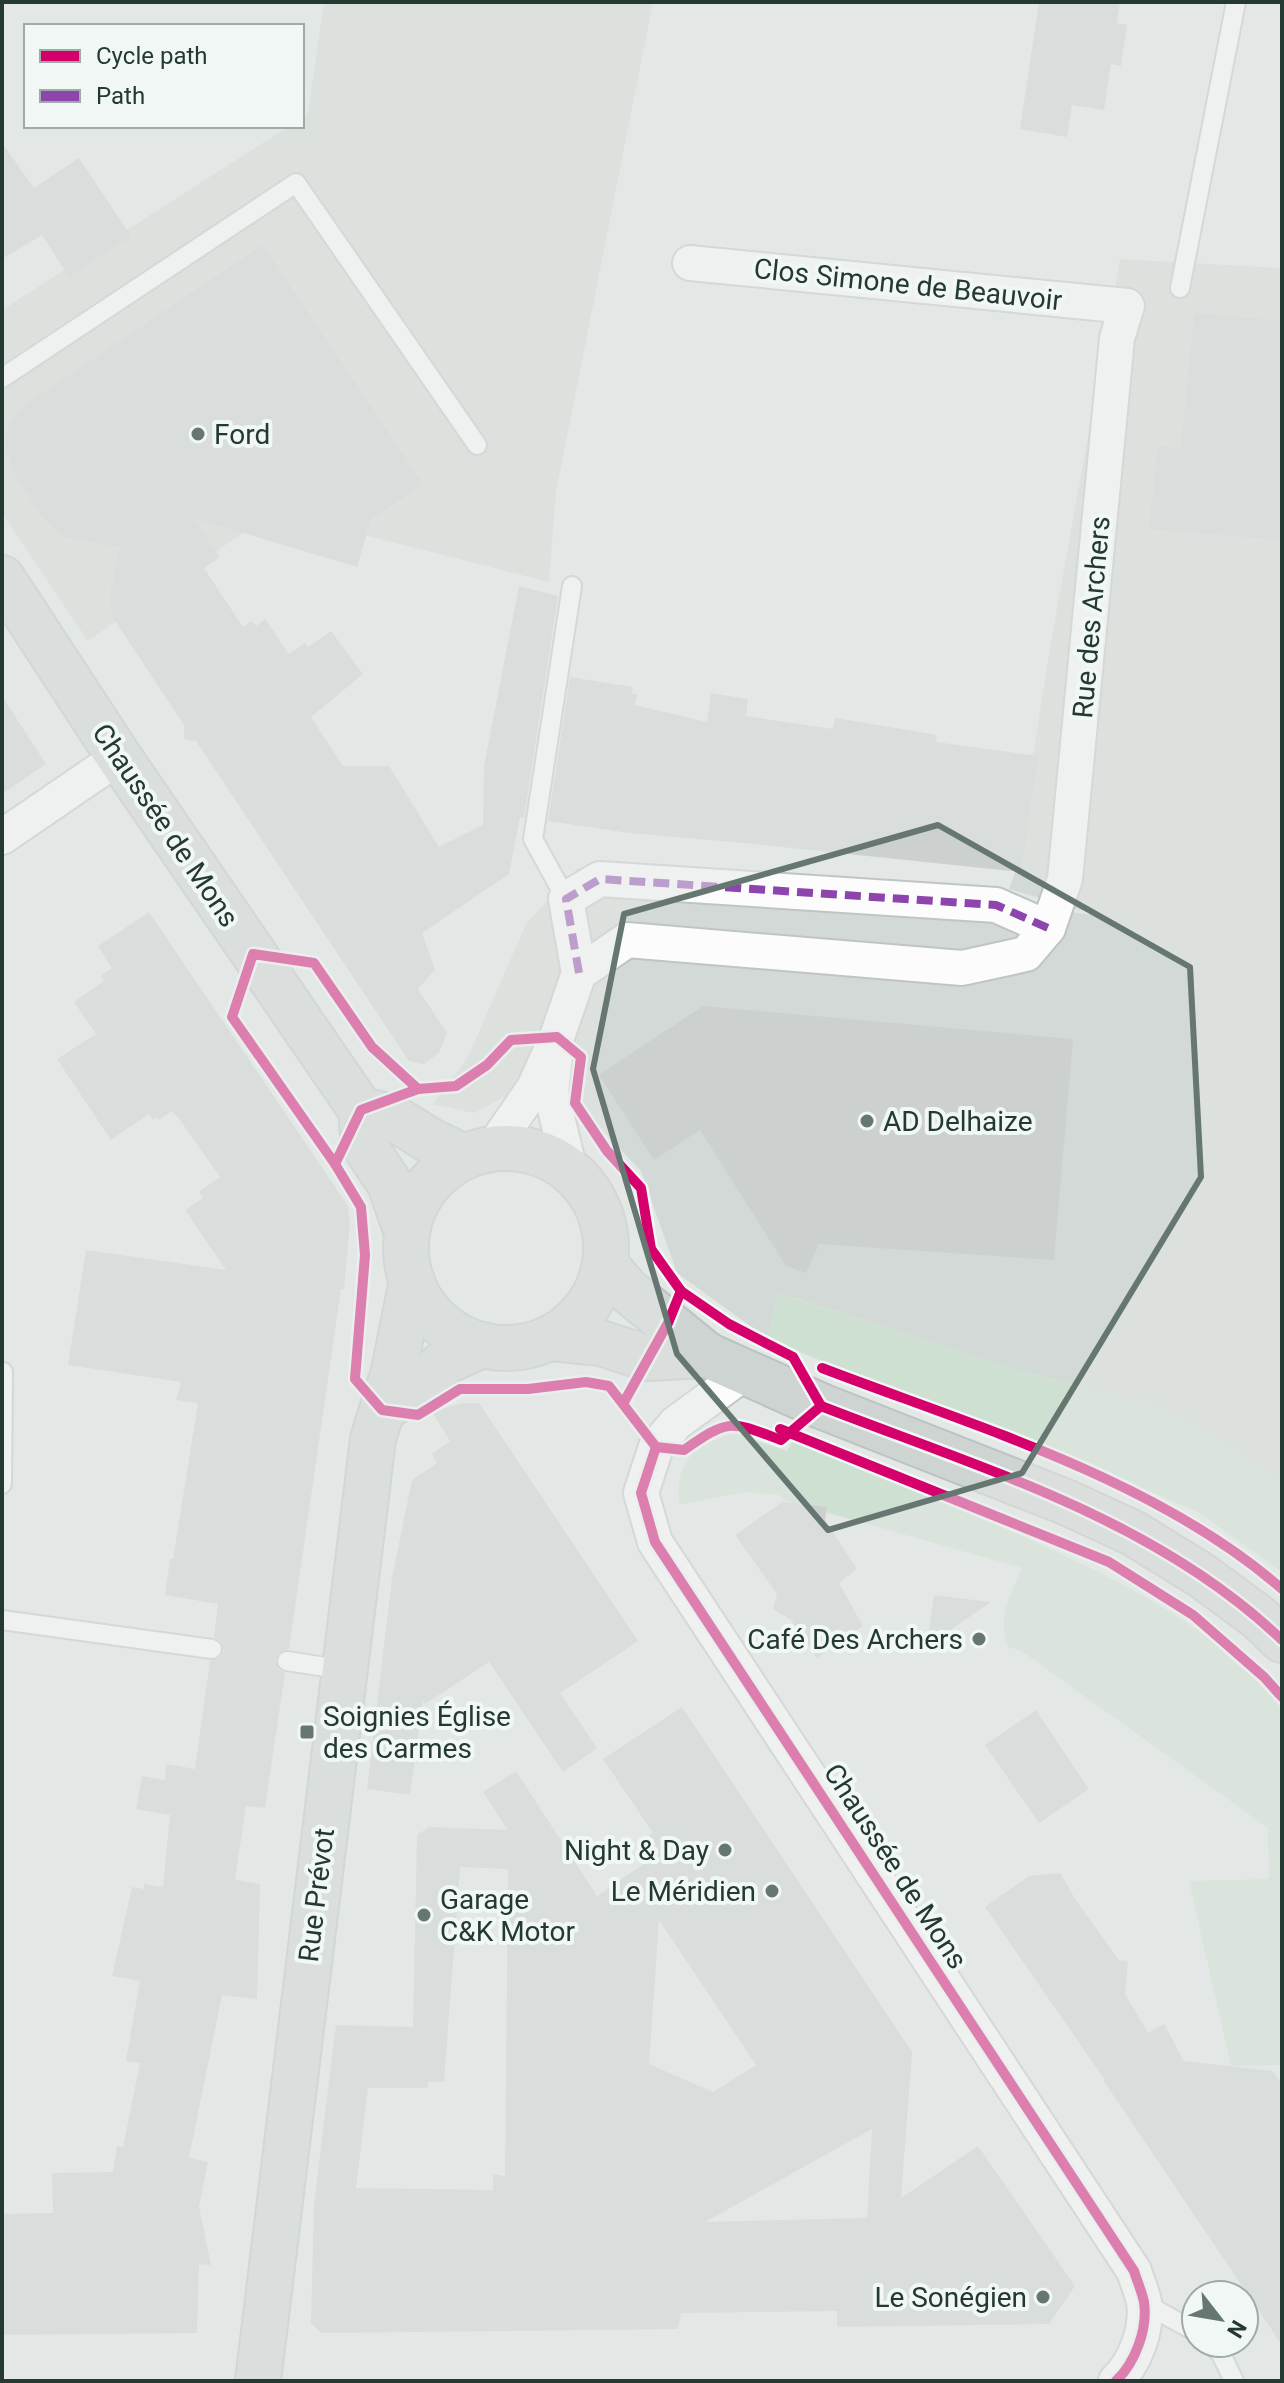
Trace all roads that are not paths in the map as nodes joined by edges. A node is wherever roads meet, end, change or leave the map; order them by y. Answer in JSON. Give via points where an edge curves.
{"nodes":[{"id":1,"x":1236,"y":2,"type":"edge"},
{"id":2,"x":690,"y":263,"type":"dead end"},
{"id":3,"x":1180,"y":288,"type":"dead end"},
{"id":4,"x":1127,"y":306,"type":"joint"},
{"id":5,"x":2,"y":378,"type":"edge"},
{"id":6,"x":477,"y":445,"type":"dead end"},
{"id":7,"x":2,"y":578,"type":"edge"},
{"id":8,"x":572,"y":586,"type":"dead end"},
{"id":9,"x":119,"y":757,"type":"junction"},
{"id":10,"x":2,"y":837,"type":"edge"},
{"id":11,"x":566,"y":899,"type":"junction"},
{"id":12,"x":1048,"y":928,"type":"junction"},
{"id":13,"x":579,"y":973,"type":"junction"},
{"id":14,"x":557,"y":1037,"type":"junction"},
{"id":15,"x":361,"y":1110,"type":"junction"},
{"id":16,"x":478,"y":1153,"type":"junction"},
{"id":17,"x":570,"y":1171,"type":"junction"},
{"id":18,"x":407,"y":1233,"type":"junction"},
{"id":19,"x":605,"y":1264,"type":"junction"},
{"id":20,"x":412,"y":1281,"type":"junction"},
{"id":21,"x":550,"y":1338,"type":"junction"},
{"id":22,"x":482,"y":1345,"type":"junction"},
{"id":23,"x":727,"y":1364,"type":"junction"},
{"id":24,"x":3,"y":1372,"type":"edge"},
{"id":25,"x":382,"y":1410,"type":"junction"},
{"id":26,"x":2,"y":1484,"type":"edge"},
{"id":27,"x":2,"y":1620,"type":"edge"},
{"id":28,"x":1282,"y":1640,"type":"edge"},
{"id":29,"x":212,"y":1649,"type":"dead end"},
{"id":30,"x":287,"y":1661,"type":"dead end"},
{"id":31,"x":344,"y":1670,"type":"junction"},
{"id":32,"x":1144,"y":2303,"type":"junction"},
{"id":33,"x":1180,"y":2323,"type":"edge"},
{"id":34,"x":1223,"y":2359,"type":"edge"},
{"id":35,"x":258,"y":2381,"type":"edge"},
{"id":36,"x":1116,"y":2381,"type":"edge"},
{"id":37,"x":1234,"y":2381,"type":"edge"}],
"edges":[{"from":1,"to":3,"type":"lane"},
{"from":2,"to":4,"type":"street","name":"Clos Simone de Beauvoir"},
{"from":4,"to":12,"type":"street","name":"Rue des Archers","via":[[1117,338],[1065,879]]},
{"from":5,"to":6,"type":"lane","via":[[296,183]]},
{"from":7,"to":9,"type":"main road","name":"Chaussée de Mons"},
{"from":8,"to":11,"type":"lane","via":[[533,839]]},
{"from":9,"to":10,"type":"street"},
{"from":9,"to":15,"type":"main road","name":"Chaussée de Mons"},
{"from":11,"to":12,"type":"street","via":[[600,879],[996,905]]},
{"from":11,"to":13,"type":"street"},
{"from":12,"to":13,"type":"street","name":"Rue des Archers","via":[[1026,954],[962,968],[627,940]]},
{"from":13,"to":14,"type":"street"},
{"from":14,"to":16,"type":"street","via":[[534,1088]]},
{"from":14,"to":17,"type":"street","via":[[551,1092]]},
{"from":15,"to":16,"type":"main road","via":[[392,1117],[429,1140]]},
{"from":15,"to":18,"type":"main road","name":"Chaussée de Mons","via":[[364,1145],[390,1184]]},
{"from":16,"to":17,"type":"main road","via":[[520,1149],[547,1156]]},
{"from":16,"to":18,"type":"main road","via":[[437,1176],[417,1202]]},
{"from":17,"to":19,"type":"main road","via":[[598,1207],[606,1235]]},
{"from":18,"to":20,"type":"main road"},
{"from":19,"to":21,"type":"main road","via":[[586,1307]]},
{"from":19,"to":23,"type":"main road","via":[[627,1290]]},
{"from":20,"to":22,"type":"main road","via":[[439,1323]]},
{"from":20,"to":25,"type":"main road","name":"Rue Prévot"},
{"from":21,"to":22,"type":"main road","via":[[528,1346]]},
{"from":21,"to":23,"type":"main road","via":[[601,1343],[647,1358]]},
{"from":22,"to":25,"type":"main road","via":[[445,1362]]},
{"from":23,"to":28,"type":"main road","via":[[1133,1533],[1201,1575]]},
{"from":23,"to":32,"type":"street","name":"Chaussée de Mons","via":[[656,1447],[641,1493],[655,1542],[1134,2271]]},
{"from":24,"to":26,"type":"lane"},
{"from":25,"to":31,"type":"main road","name":"Rue Prévot","via":[[373,1439]]},
{"from":27,"to":29,"type":"lane"},
{"from":30,"to":31,"type":"lane"},
{"from":31,"to":35,"type":"main road","name":"Rue Prévot"},
{"from":32,"to":33,"type":"lane"},
{"from":32,"to":36,"type":"street","via":[[1134,2357]]},
{"from":34,"to":37,"type":"lane"}]}
